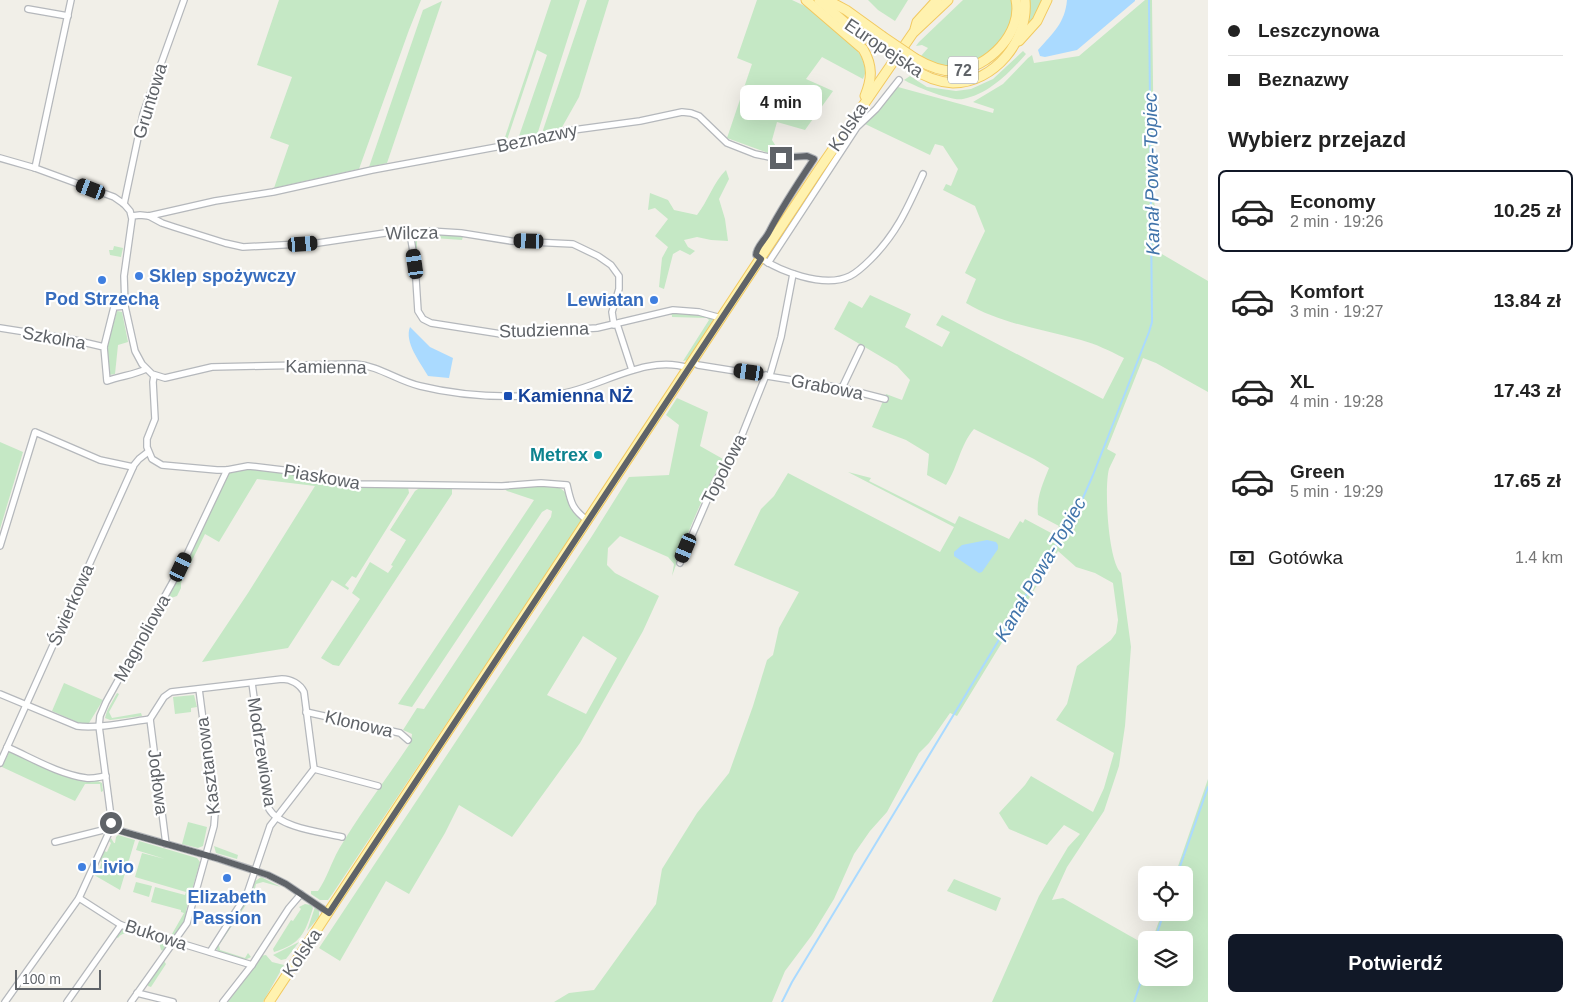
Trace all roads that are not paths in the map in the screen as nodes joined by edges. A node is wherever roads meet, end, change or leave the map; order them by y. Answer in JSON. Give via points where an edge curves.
{"nodes":[{"id":1,"x":71,"y":0,"type":"edge"},
{"id":2,"x":184,"y":0,"type":"edge"},
{"id":3,"x":806,"y":0,"type":"edge"},
{"id":4,"x":819,"y":0,"type":"edge"},
{"id":5,"x":827,"y":0,"type":"edge"},
{"id":6,"x":936,"y":0,"type":"edge"},
{"id":7,"x":948,"y":0,"type":"edge"},
{"id":8,"x":1016,"y":0,"type":"edge"},
{"id":9,"x":1025,"y":0,"type":"edge"},
{"id":10,"x":1047,"y":0,"type":"edge"},
{"id":11,"x":28,"y":9,"type":"dead end"},
{"id":12,"x":68,"y":16,"type":"junction"},
{"id":13,"x":913,"y":33,"type":"junction"},
{"id":14,"x":1016,"y":45,"type":"junction"},
{"id":15,"x":899,"y":80,"type":"dead end"},
{"id":16,"x":860,"y":110,"type":"junction"},
{"id":17,"x":0,"y":158,"type":"edge"},
{"id":18,"x":35,"y":168,"type":"junction"},
{"id":19,"x":923,"y":174,"type":"dead end"},
{"id":20,"x":124,"y":204,"type":"junction"},
{"id":21,"x":132,"y":216,"type":"junction"},
{"id":22,"x":149,"y":216,"type":"junction"},
{"id":23,"x":410,"y":233,"type":"junction"},
{"id":24,"x":765,"y":261,"type":"junction"},
{"id":25,"x":793,"y":274,"type":"junction"},
{"id":26,"x":125,"y":306,"type":"junction"},
{"id":27,"x":721,"y":318,"type":"junction"},
{"id":28,"x":616,"y":325,"type":"junction"},
{"id":29,"x":0,"y":328,"type":"edge"},
{"id":30,"x":104,"y":347,"type":"junction"},
{"id":31,"x":861,"y":348,"type":"dead end"},
{"id":32,"x":691,"y":365,"type":"junction"},
{"id":33,"x":146,"y":369,"type":"junction"},
{"id":34,"x":632,"y":370,"type":"junction"},
{"id":35,"x":768,"y":375,"type":"junction"},
{"id":36,"x":154,"y":376,"type":"junction"},
{"id":37,"x":842,"y":388,"type":"junction"},
{"id":38,"x":885,"y":399,"type":"dead end"},
{"id":39,"x":148,"y":452,"type":"junction"},
{"id":40,"x":133,"y":467,"type":"junction"},
{"id":41,"x":227,"y":470,"type":"junction"},
{"id":42,"x":588,"y":520,"type":"junction"},
{"id":43,"x":0,"y":546,"type":"edge"},
{"id":44,"x":680,"y":563,"type":"dead end"},
{"id":45,"x":252,"y":683,"type":"junction"},
{"id":46,"x":199,"y":689,"type":"junction"},
{"id":47,"x":0,"y":694,"type":"edge"},
{"id":48,"x":26,"y":705,"type":"junction"},
{"id":49,"x":306,"y":712,"type":"junction"},
{"id":50,"x":150,"y":719,"type":"junction"},
{"id":51,"x":99,"y":726,"type":"junction"},
{"id":52,"x":408,"y":740,"type":"dead end"},
{"id":53,"x":7,"y":747,"type":"junction"},
{"id":54,"x":0,"y":763,"type":"edge"},
{"id":55,"x":314,"y":769,"type":"junction"},
{"id":56,"x":106,"y":776,"type":"junction"},
{"id":57,"x":378,"y":786,"type":"dead end"},
{"id":58,"x":277,"y":818,"type":"junction"},
{"id":59,"x":110,"y":828,"type":"junction"},
{"id":60,"x":342,"y":837,"type":"dead end"},
{"id":61,"x":55,"y":842,"type":"dead end"},
{"id":62,"x":166,"y":844,"type":"junction"},
{"id":63,"x":207,"y":855,"type":"junction"},
{"id":64,"x":254,"y":870,"type":"junction"},
{"id":65,"x":301,"y":894,"type":"junction"},
{"id":66,"x":79,"y":898,"type":"junction"},
{"id":67,"x":329,"y":913,"type":"junction"},
{"id":68,"x":121,"y":925,"type":"junction"},
{"id":69,"x":175,"y":942,"type":"junction"},
{"id":70,"x":210,"y":952,"type":"junction"},
{"id":71,"x":252,"y":965,"type":"junction"},
{"id":72,"x":137,"y":993,"type":"junction"},
{"id":73,"x":5,"y":1002,"type":"edge"},
{"id":74,"x":67,"y":1002,"type":"edge"},
{"id":75,"x":131,"y":1002,"type":"edge"},
{"id":76,"x":173,"y":1002,"type":"edge"},
{"id":77,"x":223,"y":1002,"type":"edge"},
{"id":78,"x":269,"y":1002,"type":"edge"}],
"edges":[{"from":1,"to":12,"type":"street"},
{"from":2,"to":20,"type":"street","name":"Gruntowa","via":[[143,114]]},
{"from":3,"to":16,"type":"main road","via":[[856,41],[866,54],[871,78]]},
{"from":4,"to":14,"type":"main road","name":"Europejska","number":"72","bridge":true,"via":[[850,27],[934,80],[953,83],[978,78],[993,69]]},
{"from":5,"to":8,"type":"main road","name":"Europejska","number":"72","bridge":true,"via":[[927,66],[946,71],[965,70],[991,56],[1010,33],[1016,18]]},
{"from":6,"to":13,"type":"main road","via":[[917,22]]},
{"from":7,"to":13,"type":"main road"},
{"from":9,"to":14,"type":"main road","name":"Europejska","number":"72","via":[[1024,21]]},
{"from":10,"to":14,"type":"main road","via":[[1037,21]]},
{"from":11,"to":12,"type":"street"},
{"from":12,"to":18,"type":"street"},
{"from":13,"to":16,"type":"main road","name":"Kolska"},
{"from":15,"to":24,"type":"street","via":[[857,127]]},
{"from":16,"to":24,"type":"main road","name":"Kolska","via":[[818,171]]},
{"from":17,"to":18,"type":"street"},
{"from":18,"to":20,"type":"street"},
{"from":19,"to":25,"type":"street","via":[[888,242],[866,264],[850,276],[834,280]]},
{"from":20,"to":21,"type":"street"},
{"from":21,"to":22,"type":"street","name":"Beznazwy"},
{"from":21,"to":26,"type":"street","via":[[124,270]]},
{"from":22,"to":23,"type":"street","name":"Wilcza","via":[[162,223],[243,247]]},
{"from":22,"to":24,"type":"street","name":"Beznazwy","via":[[566,131],[687,112],[702,118],[727,143],[744,150],[766,157],[807,156],[814,159],[756,251],[756,255]]},
{"from":23,"to":28,"type":"street","name":"Wilcza","via":[[447,232],[580,246],[611,265],[619,276],[619,290],[612,312]]},
{"from":23,"to":28,"type":"street","name":"Studzienna","via":[[418,311],[426,322],[500,334]]},
{"from":24,"to":25,"type":"street"},
{"from":24,"to":27,"type":"main road","name":"Kolska"},
{"from":25,"to":35,"type":"street","name":"Topolowa","via":[[781,337]]},
{"from":26,"to":30,"type":"street","via":[[114,307]]},
{"from":26,"to":33,"type":"street","via":[[133,347]]},
{"from":27,"to":28,"type":"street","name":"Studzienna","via":[[673,310]]},
{"from":27,"to":32,"type":"main road","name":"Kolska"},
{"from":28,"to":34,"type":"street","name":"Wilcza"},
{"from":29,"to":30,"type":"street","name":"Szkolna","via":[[70,338]]},
{"from":30,"to":33,"type":"street","name":"Szkolna","via":[[107,381]]},
{"from":31,"to":37,"type":"street"},
{"from":32,"to":34,"type":"street","name":"Kamienna"},
{"from":32,"to":35,"type":"street"},
{"from":32,"to":42,"type":"main road","name":"Kolska"},
{"from":33,"to":36,"type":"street"},
{"from":34,"to":36,"type":"street","name":"Kamienna","via":[[561,394],[500,396],[469,396],[422,387],[356,364],[207,368],[167,377]]},
{"from":35,"to":37,"type":"street","name":"Grabowa"},
{"from":35,"to":44,"type":"street","name":"Topolowa","via":[[738,445],[715,482]]},
{"from":36,"to":39,"type":"street","via":[[156,414],[147,442]]},
{"from":37,"to":38,"type":"street","name":"Grabowa"},
{"from":39,"to":40,"type":"street","name":"Świerkowa"},
{"from":39,"to":41,"type":"street","name":"Piaskowa","via":[[162,465]]},
{"from":40,"to":43,"type":"street","via":[[100,460],[36,432]]},
{"from":40,"to":48,"type":"street","name":"Świerkowa"},
{"from":41,"to":42,"type":"street","name":"Piaskowa","via":[[258,467],[291,471],[332,482],[359,484],[566,485],[572,507]]},
{"from":41,"to":51,"type":"street","name":"Magnoliowa","via":[[181,567],[104,706]]},
{"from":42,"to":67,"type":"main road","name":"Kolska"},
{"from":45,"to":46,"type":"street"},
{"from":45,"to":49,"type":"street","via":[[291,680],[303,689]]},
{"from":45,"to":58,"type":"street","name":"Modrzewiowa","via":[[268,808]]},
{"from":46,"to":50,"type":"street","via":[[168,693]]},
{"from":46,"to":63,"type":"street","name":"Kasztanowa","via":[[215,813]]},
{"from":47,"to":48,"type":"street"},
{"from":48,"to":51,"type":"street","via":[[77,726]]},
{"from":48,"to":53,"type":"street","name":"Świerkowa"},
{"from":49,"to":52,"type":"street","name":"Klonowa","via":[[400,733]]},
{"from":49,"to":55,"type":"street"},
{"from":50,"to":51,"type":"street"},
{"from":50,"to":62,"type":"street","name":"Jodłowa"},
{"from":51,"to":56,"type":"street"},
{"from":53,"to":54,"type":"street","name":"Świerkowa"},
{"from":53,"to":56,"type":"street","via":[[66,773],[85,778]]},
{"from":55,"to":57,"type":"street"},
{"from":55,"to":58,"type":"street","name":"Bukowa"},
{"from":56,"to":59,"type":"street"},
{"from":58,"to":60,"type":"street","via":[[285,824]]},
{"from":58,"to":64,"type":"street","name":"Bukowa","via":[[270,826]]},
{"from":59,"to":61,"type":"street"},
{"from":59,"to":62,"type":"street"},
{"from":59,"to":66,"type":"street"},
{"from":62,"to":63,"type":"street"},
{"from":63,"to":64,"type":"street"},
{"from":63,"to":69,"type":"street","name":"Kasztanowa","via":[[187,923]]},
{"from":64,"to":65,"type":"street"},
{"from":64,"to":70,"type":"street","name":"Bukowa","via":[[245,898]]},
{"from":65,"to":67,"type":"street"},
{"from":65,"to":71,"type":"street"},
{"from":66,"to":68,"type":"street","name":"Bukowa"},
{"from":66,"to":73,"type":"street"},
{"from":67,"to":78,"type":"main road","name":"Kolska"},
{"from":68,"to":69,"type":"street","name":"Bukowa"},
{"from":68,"to":74,"type":"street"},
{"from":69,"to":70,"type":"street","name":"Bukowa"},
{"from":69,"to":72,"type":"street","name":"Kasztanowa"},
{"from":70,"to":71,"type":"street","name":"Bukowa"},
{"from":71,"to":77,"type":"street"},
{"from":72,"to":75,"type":"street","name":"Kasztanowa"},
{"from":72,"to":76,"type":"street"}]}
